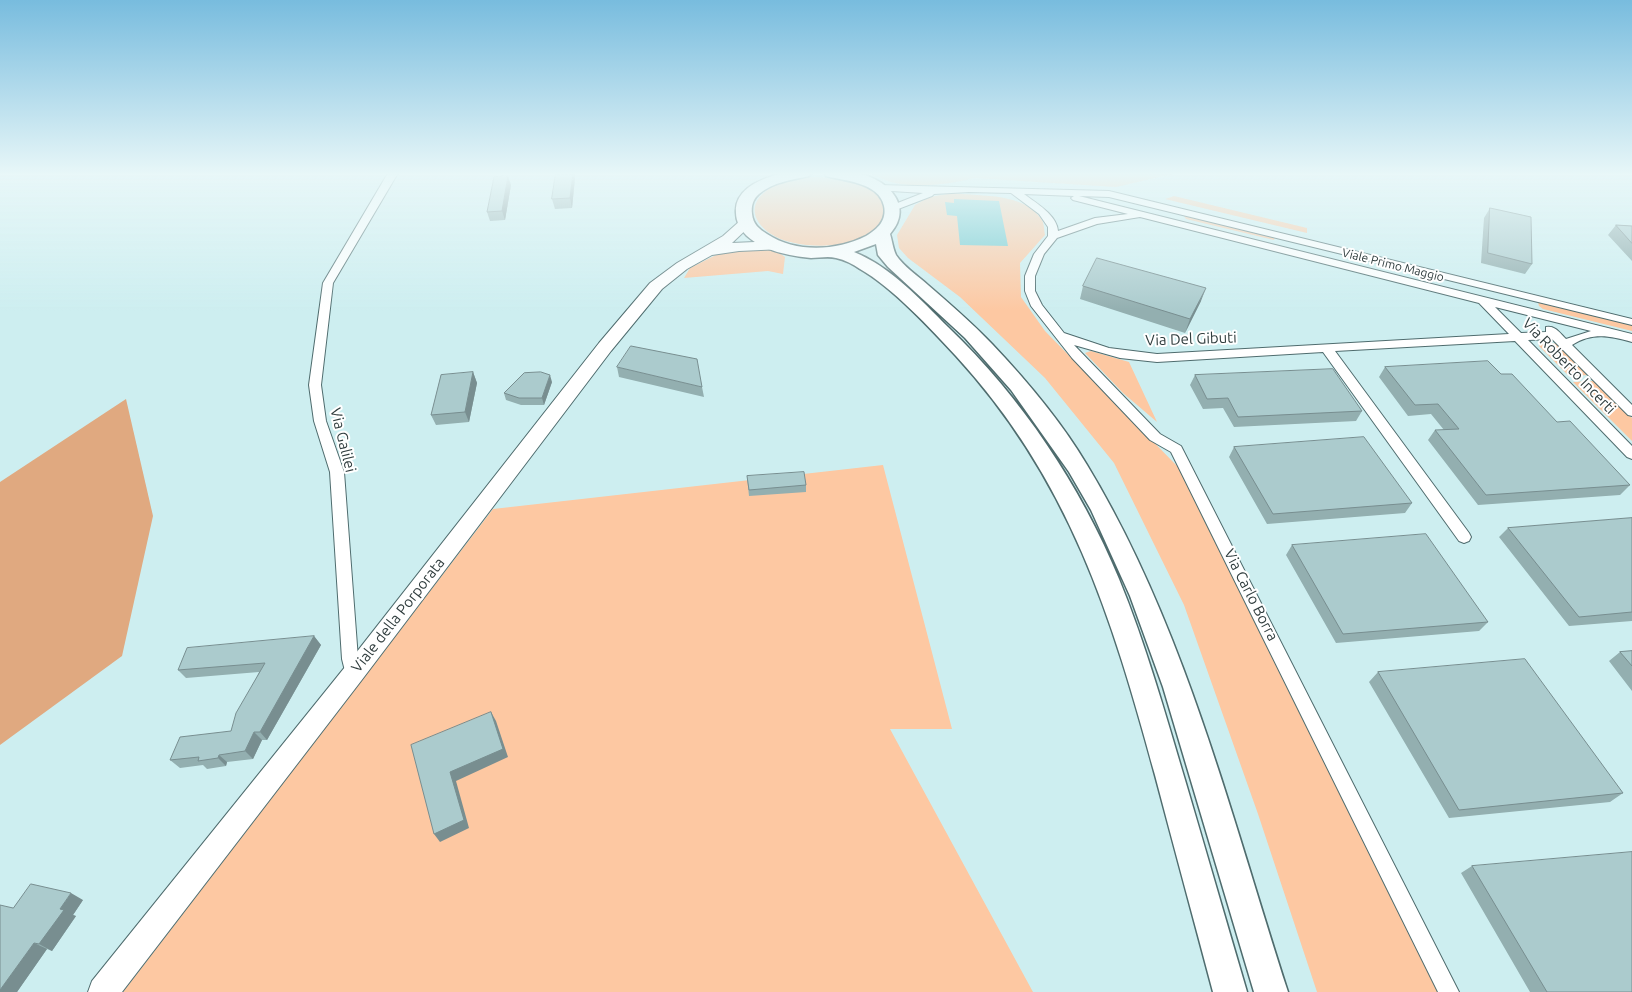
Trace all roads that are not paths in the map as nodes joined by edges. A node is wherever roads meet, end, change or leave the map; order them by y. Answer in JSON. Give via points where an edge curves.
{"nodes":[{"id":1,"x":366,"y":219,"type":"edge"},
{"id":2,"x":745,"y":219,"type":"edge"},
{"id":3,"x":892,"y":219,"type":"edge"},
{"id":4,"x":1049,"y":219,"type":"edge"},
{"id":5,"x":1115,"y":219,"type":"edge"},
{"id":6,"x":1161,"y":219,"type":"edge"},
{"id":7,"x":1217,"y":219,"type":"edge"},
{"id":8,"x":746,"y":223,"type":"junction"},
{"id":9,"x":882,"y":234,"type":"junction"},
{"id":10,"x":1053,"y":236,"type":"junction"},
{"id":11,"x":778,"y":246,"type":"junction"},
{"id":12,"x":832,"y":251,"type":"junction"},
{"id":13,"x":706,"y":253,"type":"junction"},
{"id":14,"x":1510,"y":292,"type":"junction"},
{"id":15,"x":1484,"y":301,"type":"junction"},
{"id":16,"x":1512,"y":308,"type":"junction"},
{"id":17,"x":1536,"y":314,"type":"junction"},
{"id":18,"x":1632,"y":322,"type":"edge"},
{"id":19,"x":1603,"y":331,"type":"junction"},
{"id":20,"x":1060,"y":335,"type":"junction"},
{"id":21,"x":1555,"y":335,"type":"junction"},
{"id":22,"x":1519,"y":338,"type":"junction"},
{"id":23,"x":1632,"y":338,"type":"edge"},
{"id":24,"x":1565,"y":345,"type":"junction"},
{"id":25,"x":1326,"y":349,"type":"junction"},
{"id":26,"x":1632,"y":412,"type":"edge"},
{"id":27,"x":1632,"y":454,"type":"edge"},
{"id":28,"x":1464,"y":537,"type":"dead end"},
{"id":29,"x":353,"y":674,"type":"junction"},
{"id":30,"x":103,"y":992,"type":"edge"},
{"id":31,"x":1230,"y":992,"type":"edge"},
{"id":32,"x":1271,"y":992,"type":"edge"},
{"id":33,"x":1450,"y":992,"type":"edge"}],
"edges":[{"from":1,"to":29,"type":"street","name":"Via Galilei","via":[[328,283],[315,385],[320,421],[337,472]]},
{"from":2,"to":8,"type":"main road"},
{"from":3,"to":9,"type":"main road"},
{"from":4,"to":10,"type":"street"},
{"from":5,"to":10,"type":"street"},
{"from":6,"to":15,"type":"street","name":"Viale Primo Maggio"},
{"from":7,"to":14,"type":"street","name":"Viale Primo Maggio"},
{"from":8,"to":11,"type":"main road","via":[[764,240]]},
{"from":8,"to":13,"type":"street","via":[[728,240]]},
{"from":9,"to":12,"type":"main road","via":[[860,245]]},
{"from":9,"to":32,"type":"main road","via":[[887,255],[894,263],[958,321],[1021,389],[1087,482],[1116,536],[1176,682]]},
{"from":10,"to":20,"type":"street","name":"Via Carlo Borra","via":[[1039,254],[1030,276],[1030,291],[1037,306]]},
{"from":11,"to":12,"type":"main road","via":[[814,252]]},
{"from":11,"to":13,"type":"street","via":[[739,246]]},
{"from":12,"to":31,"type":"main road","via":[[861,261],[873,269],[938,326],[971,360],[1028,433],[1061,485],[1090,542],[1121,617],[1144,686]]},
{"from":13,"to":29,"type":"street","name":"Viale della Porporata","via":[[656,286],[605,347]]},
{"from":14,"to":16,"type":"street"},
{"from":14,"to":18,"type":"street","name":"Viale Primo Maggio"},
{"from":15,"to":16,"type":"street","name":"Viale Primo Maggio"},
{"from":15,"to":22,"type":"street","name":"Via Roberto Incerti"},
{"from":16,"to":17,"type":"street","name":"Viale Primo Maggio"},
{"from":17,"to":19,"type":"street","name":"Viale Primo Maggio"},
{"from":17,"to":21,"type":"street","name":"Via Roberto Incerti"},
{"from":19,"to":23,"type":"street","name":"Viale Primo Maggio"},
{"from":19,"to":24,"type":"street","via":[[1574,339]]},
{"from":20,"to":25,"type":"street","name":"Via Del Gibuti","via":[[1088,347],[1137,357]]},
{"from":20,"to":33,"type":"street","name":"Via Carlo Borra","via":[[1155,437],[1176,449]]},
{"from":21,"to":22,"type":"street","name":"Via Del Gibuti"},
{"from":21,"to":24,"type":"street","name":"Via Roberto Incerti"},
{"from":22,"to":25,"type":"street","name":"Via Del Gibuti"},
{"from":22,"to":27,"type":"street","name":"Via Roberto Incerti"},
{"from":24,"to":26,"type":"street","name":"Via Roberto Incerti"},
{"from":25,"to":28,"type":"street"},
{"from":29,"to":30,"type":"street","name":"Viale della Porporata"}]}
